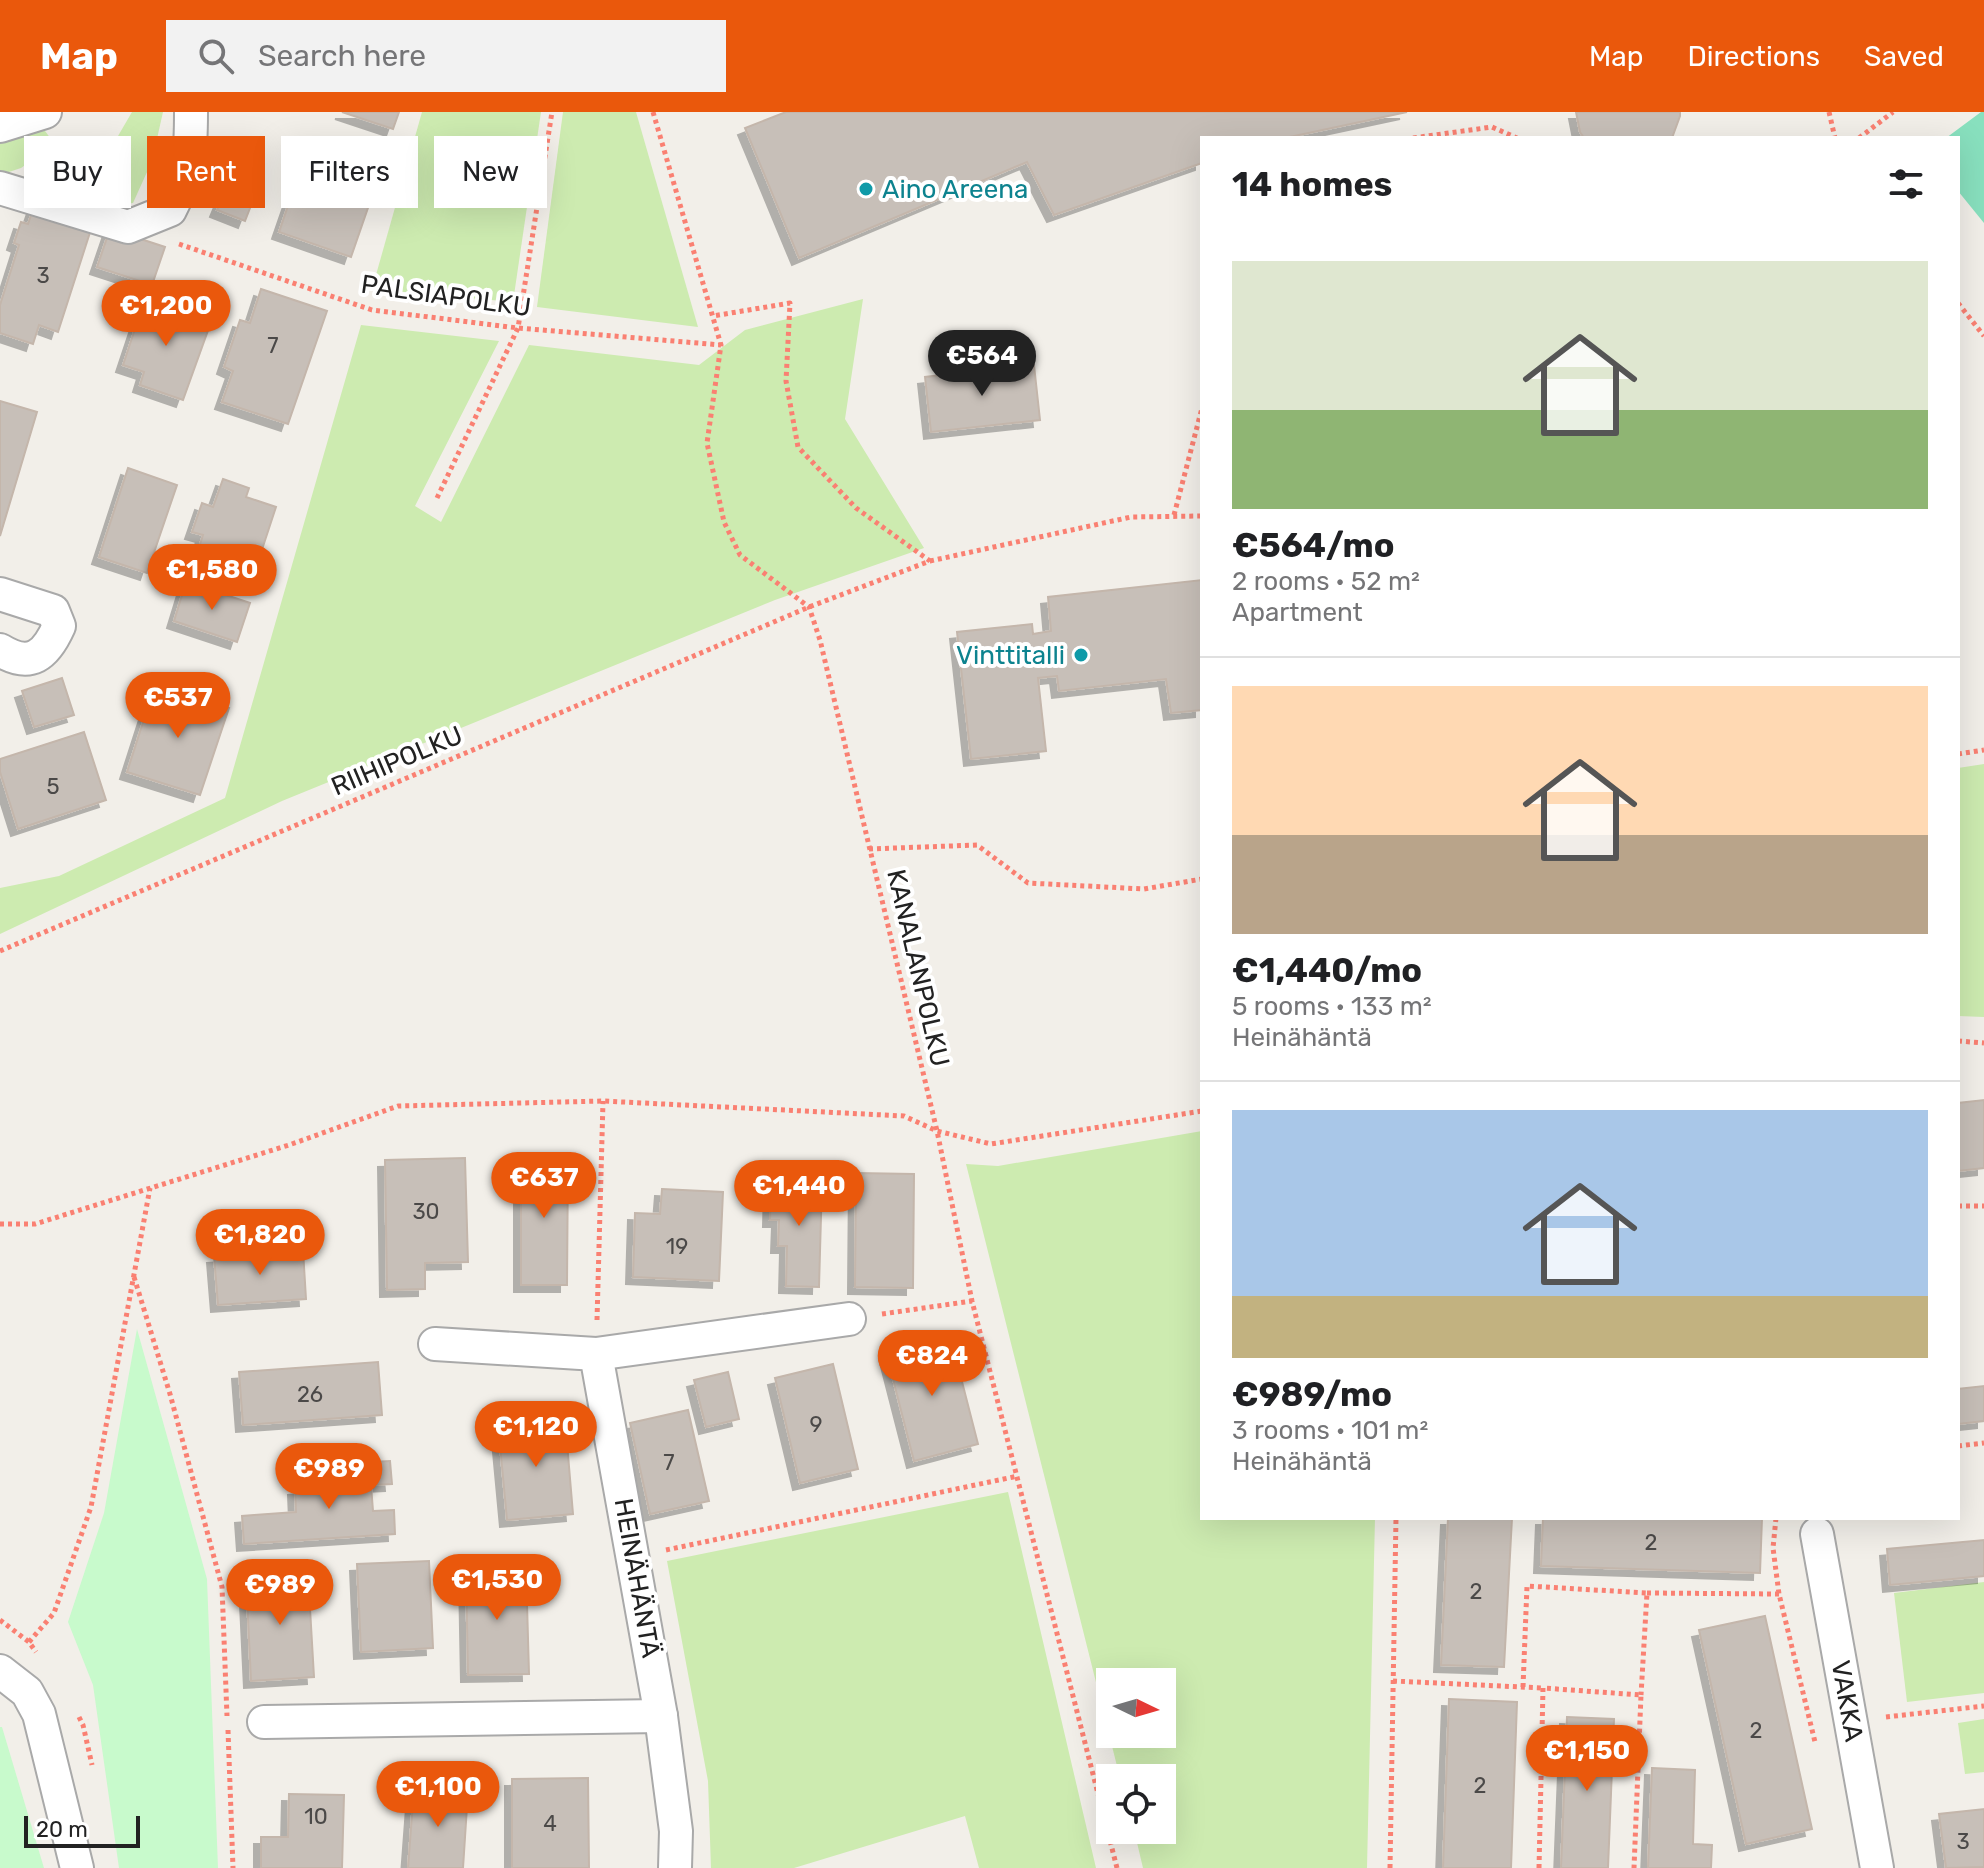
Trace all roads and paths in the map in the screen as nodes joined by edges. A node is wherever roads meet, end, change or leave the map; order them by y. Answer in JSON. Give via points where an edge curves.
{"nodes":[{"id":1,"x":45,"y":112,"type":"edge"},
{"id":2,"x":191,"y":112,"type":"edge"},
{"id":3,"x":552,"y":112,"type":"edge"},
{"id":4,"x":653,"y":112,"type":"edge"},
{"id":5,"x":1829,"y":112,"type":"edge"},
{"id":6,"x":1893,"y":112,"type":"edge"},
{"id":7,"x":0,"y":126,"type":"edge"},
{"id":8,"x":1427,"y":136,"type":"edge"},
{"id":9,"x":1512,"y":136,"type":"edge"},
{"id":10,"x":1835,"y":136,"type":"edge"},
{"id":11,"x":1862,"y":136,"type":"edge"},
{"id":12,"x":0,"y":188,"type":"edge"},
{"id":13,"x":128,"y":227,"type":"junction"},
{"id":14,"x":1960,"y":306,"type":"edge"},
{"id":15,"x":713,"y":316,"type":"junction"},
{"id":16,"x":518,"y":328,"type":"junction"},
{"id":17,"x":1984,"y":336,"type":"edge"},
{"id":18,"x":721,"y":345,"type":"junction"},
{"id":19,"x":1200,"y":416,"type":"edge"},
{"id":20,"x":437,"y":498,"type":"dead end"},
{"id":21,"x":1174,"y":515,"type":"junction"},
{"id":22,"x":1200,"y":516,"type":"edge"},
{"id":23,"x":930,"y":561,"type":"junction"},
{"id":24,"x":0,"y":594,"type":"edge"},
{"id":25,"x":809,"y":607,"type":"junction"},
{"id":26,"x":0,"y":650,"type":"edge"},
{"id":27,"x":1984,"y":750,"type":"edge"},
{"id":28,"x":1960,"y":754,"type":"edge"},
{"id":29,"x":869,"y":849,"type":"junction"},
{"id":30,"x":1200,"y":879,"type":"edge"},
{"id":31,"x":0,"y":951,"type":"edge"},
{"id":32,"x":1960,"y":1041,"type":"edge"},
{"id":33,"x":1984,"y":1043,"type":"edge"},
{"id":34,"x":603,"y":1101,"type":"junction"},
{"id":35,"x":1200,"y":1111,"type":"edge"},
{"id":36,"x":937,"y":1131,"type":"junction"},
{"id":37,"x":150,"y":1188,"type":"junction"},
{"id":38,"x":1960,"y":1206,"type":"edge"},
{"id":39,"x":1984,"y":1206,"type":"edge"},
{"id":40,"x":0,"y":1224,"type":"edge"},
{"id":41,"x":134,"y":1277,"type":"junction"},
{"id":42,"x":972,"y":1301,"type":"junction"},
{"id":43,"x":849,"y":1319,"type":"joint"},
{"id":44,"x":435,"y":1344,"type":"dead end"},
{"id":45,"x":596,"y":1354,"type":"junction"},
{"id":46,"x":1984,"y":1443,"type":"edge"},
{"id":47,"x":1960,"y":1446,"type":"edge"},
{"id":48,"x":1018,"y":1476,"type":"junction"},
{"id":49,"x":1396,"y":1520,"type":"edge"},
{"id":50,"x":1776,"y":1520,"type":"edge"},
{"id":51,"x":1817,"y":1534,"type":"dead end"},
{"id":52,"x":633,"y":1556,"type":"junction"},
{"id":53,"x":1647,"y":1593,"type":"junction"},
{"id":54,"x":1779,"y":1594,"type":"junction"},
{"id":55,"x":29,"y":1642,"type":"dead end"},
{"id":56,"x":2,"y":1672,"type":"edge"},
{"id":57,"x":1393,"y":1681,"type":"junction"},
{"id":58,"x":1523,"y":1687,"type":"junction"},
{"id":59,"x":1543,"y":1688,"type":"junction"},
{"id":60,"x":1641,"y":1695,"type":"junction"},
{"id":61,"x":1984,"y":1706,"type":"edge"},
{"id":62,"x":661,"y":1716,"type":"junction"},
{"id":63,"x":1851,"y":1721,"type":"junction"},
{"id":64,"x":264,"y":1722,"type":"dead end"},
{"id":65,"x":1816,"y":1745,"type":"dead end"},
{"id":66,"x":77,"y":1868,"type":"edge"},
{"id":67,"x":233,"y":1868,"type":"edge"},
{"id":68,"x":675,"y":1868,"type":"edge"},
{"id":69,"x":1117,"y":1868,"type":"edge"},
{"id":70,"x":1390,"y":1868,"type":"edge"},
{"id":71,"x":1539,"y":1868,"type":"edge"},
{"id":72,"x":1634,"y":1868,"type":"edge"},
{"id":73,"x":1877,"y":1868,"type":"edge"}],
"edges":[{"from":1,"to":7,"type":"street"},
{"from":2,"to":13,"type":"street","via":[[191,153],[170,210]]},
{"from":3,"to":16,"type":"path"},
{"from":4,"to":15,"type":"path"},
{"from":5,"to":10,"type":"path"},
{"from":6,"to":11,"type":"path"},
{"from":8,"to":9,"type":"path","via":[[1492,127]]},
{"from":12,"to":13,"type":"street"},
{"from":13,"to":16,"type":"path","name":"PALSIAPOLKU","via":[[372,310]]},
{"from":14,"to":17,"type":"path"},
{"from":15,"to":18,"type":"path"},
{"from":15,"to":23,"type":"path","via":[[790,303],[786,381],[798,447],[856,508]]},
{"from":16,"to":18,"type":"path","name":"PALSIAPOLKU"},
{"from":16,"to":20,"type":"path"},
{"from":18,"to":25,"type":"path","via":[[707,443],[724,522],[740,555]]},
{"from":19,"to":21,"type":"path"},
{"from":21,"to":22,"type":"path","name":"RIIHIPOLKU"},
{"from":21,"to":23,"type":"path","name":"RIIHIPOLKU","via":[[1131,517]]},
{"from":23,"to":25,"type":"path","name":"RIIHIPOLKU"},
{"from":24,"to":26,"type":"street","via":[[53,611],[59,626],[42,654],[25,658]]},
{"from":25,"to":29,"type":"path","name":"KANALANPOLKU"},
{"from":25,"to":31,"type":"path","name":"RIIHIPOLKU"},
{"from":27,"to":28,"type":"path"},
{"from":29,"to":30,"type":"path","via":[[977,845],[1028,883],[1144,889]]},
{"from":29,"to":36,"type":"path","name":"KANALANPOLKU"},
{"from":32,"to":33,"type":"path"},
{"from":34,"to":36,"type":"path","via":[[904,1116]]},
{"from":34,"to":37,"type":"path","via":[[398,1106]]},
{"from":34,"to":45,"type":"path"},
{"from":35,"to":36,"type":"path","via":[[991,1144]]},
{"from":36,"to":42,"type":"path","name":"KANALANPOLKU"},
{"from":37,"to":40,"type":"path","via":[[35,1224]]},
{"from":37,"to":41,"type":"path"},
{"from":38,"to":39,"type":"path"},
{"from":41,"to":55,"type":"path","via":[[91,1507],[54,1613]]},
{"from":41,"to":67,"type":"path","via":[[222,1587]]},
{"from":42,"to":43,"type":"path"},
{"from":42,"to":48,"type":"path","name":"KANALANPOLKU"},
{"from":43,"to":45,"type":"street"},
{"from":44,"to":45,"type":"street"},
{"from":45,"to":52,"type":"street","name":"HEINÄHÄNTÄ"},
{"from":46,"to":47,"type":"path"},
{"from":48,"to":52,"type":"path"},
{"from":48,"to":69,"type":"path","name":"KANALANPOLKU"},
{"from":49,"to":57,"type":"path"},
{"from":50,"to":54,"type":"path","via":[[1773,1548]]},
{"from":51,"to":63,"type":"street","name":"VAKKA"},
{"from":52,"to":62,"type":"street","name":"HEINÄHÄNTÄ"},
{"from":53,"to":54,"type":"path"},
{"from":53,"to":58,"type":"path","via":[[1527,1586]]},
{"from":53,"to":60,"type":"path"},
{"from":54,"to":65,"type":"path"},
{"from":56,"to":66,"type":"street","via":[[27,1692],[39,1714]]},
{"from":57,"to":58,"type":"path"},
{"from":57,"to":70,"type":"path"},
{"from":58,"to":59,"type":"path"},
{"from":59,"to":60,"type":"path"},
{"from":59,"to":71,"type":"path"},
{"from":60,"to":72,"type":"path"},
{"from":61,"to":63,"type":"path"},
{"from":62,"to":64,"type":"street"},
{"from":62,"to":68,"type":"street","name":"HEINÄHÄNTÄ","via":[[676,1831]]},
{"from":63,"to":73,"type":"street","name":"VAKKA"}]}
